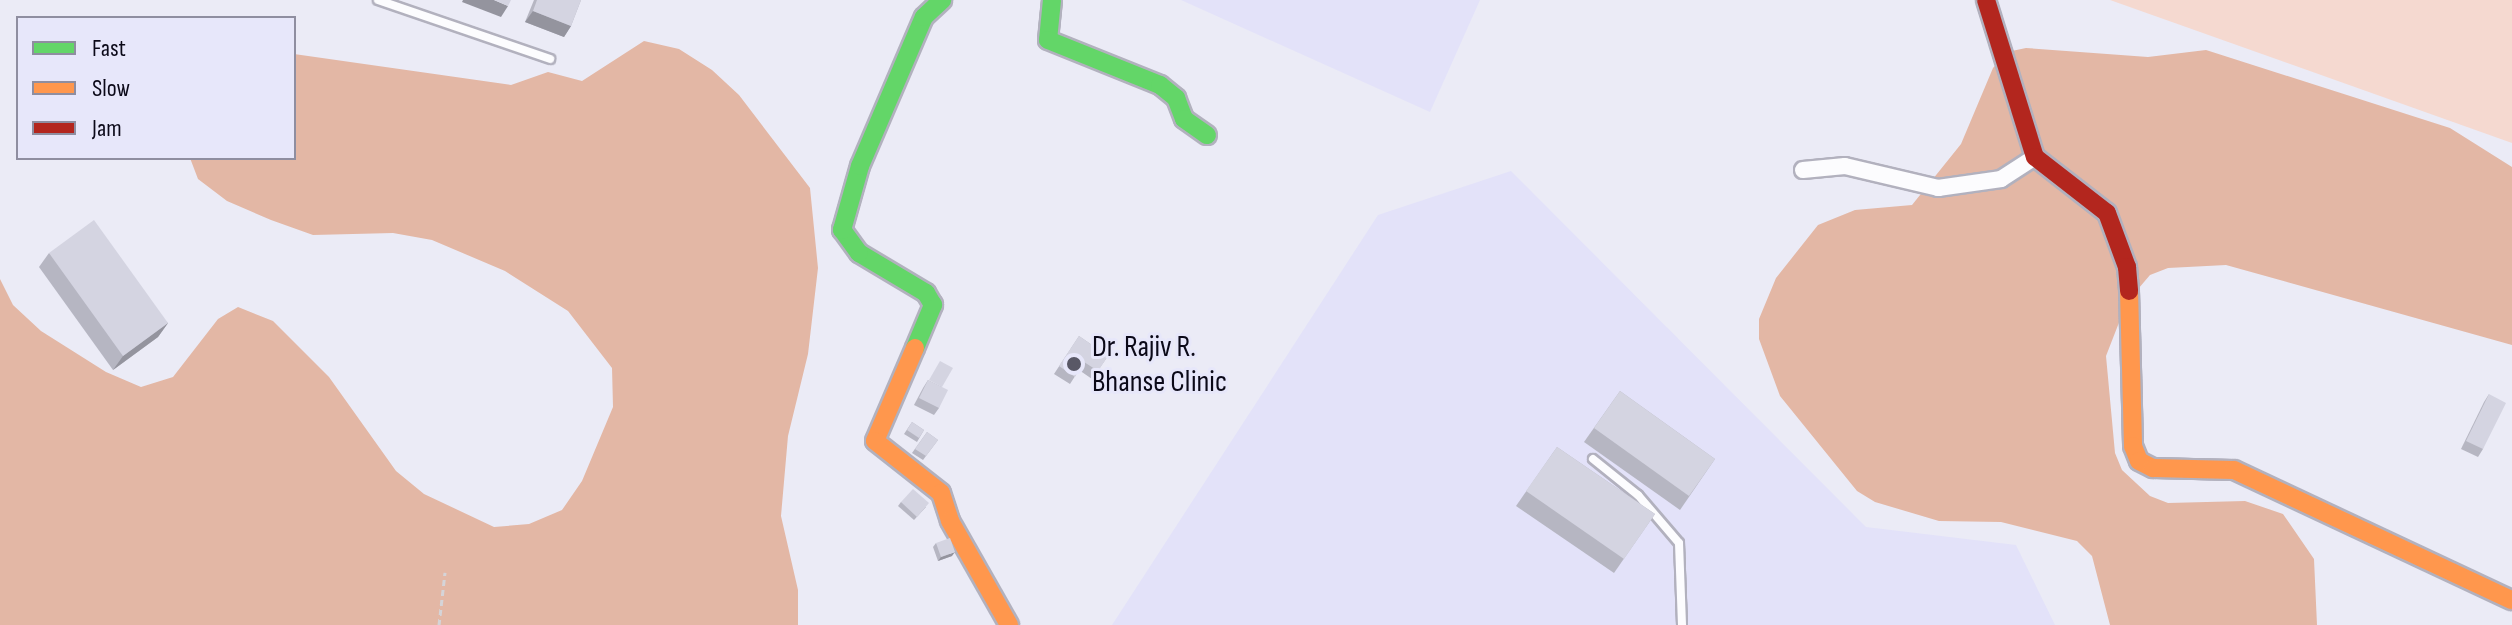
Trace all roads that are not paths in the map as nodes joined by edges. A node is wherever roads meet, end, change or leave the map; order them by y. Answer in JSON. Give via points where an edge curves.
{"nodes":[{"id":1,"x":378,"y":0,"type":"edge"},
{"id":2,"x":942,"y":0,"type":"edge"},
{"id":3,"x":1052,"y":0,"type":"edge"},
{"id":4,"x":1986,"y":0,"type":"edge"},
{"id":5,"x":550,"y":59,"type":"dead end"},
{"id":6,"x":1207,"y":135,"type":"dead end"},
{"id":7,"x":2035,"y":157,"type":"junction"},
{"id":8,"x":1803,"y":170,"type":"dead end"},
{"id":9,"x":1593,"y":459,"type":"dead end"},
{"id":10,"x":2512,"y":600,"type":"edge"},
{"id":11,"x":1009,"y":625,"type":"edge"},
{"id":12,"x":1682,"y":625,"type":"edge"}],
"edges":[{"from":1,"to":5,"type":"lane"},
{"from":2,"to":11,"type":"street","via":[[924,17],[860,166],[842,230],[859,253],[926,293],[933,305],[875,441],[941,493],[950,521]]},
{"from":3,"to":6,"type":"street","via":[[1048,40],[1160,85],[1176,98],[1184,119]]},
{"from":4,"to":7,"type":"street"},
{"from":7,"to":8,"type":"street","via":[[2001,179],[1938,188],[1845,166]]},
{"from":7,"to":10,"type":"street","via":[[2107,213],[2118,239],[2133,327],[2133,446],[2139,461],[2153,468],[2234,470]]},
{"from":9,"to":12,"type":"lane","via":[[1638,495],[1679,543]]}]}
